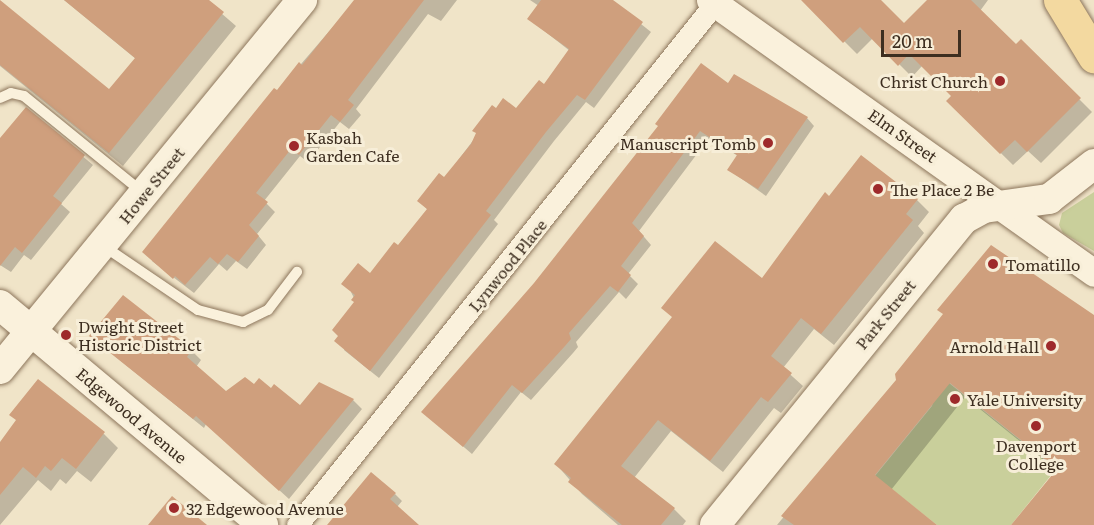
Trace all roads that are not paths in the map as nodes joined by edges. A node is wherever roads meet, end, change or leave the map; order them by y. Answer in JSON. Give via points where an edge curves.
{"nodes":[{"id":1,"x":302,"y":0,"type":"edge"},
{"id":2,"x":1060,"y":0,"type":"edge"},
{"id":3,"x":712,"y":2,"type":"edge"},
{"id":4,"x":1094,"y":56,"type":"edge"},
{"id":5,"x":0,"y":98,"type":"edge"},
{"id":6,"x":1094,"y":164,"type":"edge"},
{"id":7,"x":144,"y":193,"type":"junction"},
{"id":8,"x":1002,"y":204,"type":"junction"},
{"id":9,"x":102,"y":245,"type":"junction"},
{"id":10,"x":297,"y":272,"type":"dead end"},
{"id":11,"x":1094,"y":273,"type":"edge"},
{"id":12,"x":0,"y":305,"type":"edge"},
{"id":13,"x":31,"y":331,"type":"junction"},
{"id":14,"x":0,"y":369,"type":"edge"},
{"id":15,"x":263,"y":525,"type":"edge"},
{"id":16,"x":297,"y":525,"type":"edge"},
{"id":17,"x":715,"y":525,"type":"edge"}],
"edges":[{"from":1,"to":7,"type":"main road","name":"Howe Street"},
{"from":2,"to":4,"type":"main road"},
{"from":3,"to":8,"type":"street","name":"Elm Street"},
{"from":3,"to":16,"type":"street","name":"Lynwood Place"},
{"from":5,"to":7,"type":"lane","via":[[11,93],[24,96]]},
{"from":6,"to":8,"type":"main road","name":"Park Street","via":[[1049,199]]},
{"from":7,"to":9,"type":"main road","name":"Howe Street"},
{"from":8,"to":11,"type":"street","name":"Elm Street"},
{"from":8,"to":17,"type":"main road","name":"Park Street","via":[[964,219],[947,237]]},
{"from":9,"to":10,"type":"lane","via":[[198,310],[243,322],[268,310]]},
{"from":9,"to":13,"type":"main road","name":"Howe Street"},
{"from":12,"to":13,"type":"main road","name":"Edgewood Avenue"},
{"from":13,"to":14,"type":"main road","name":"Howe Street"},
{"from":13,"to":15,"type":"main road","name":"Edgewood Avenue"}]}
